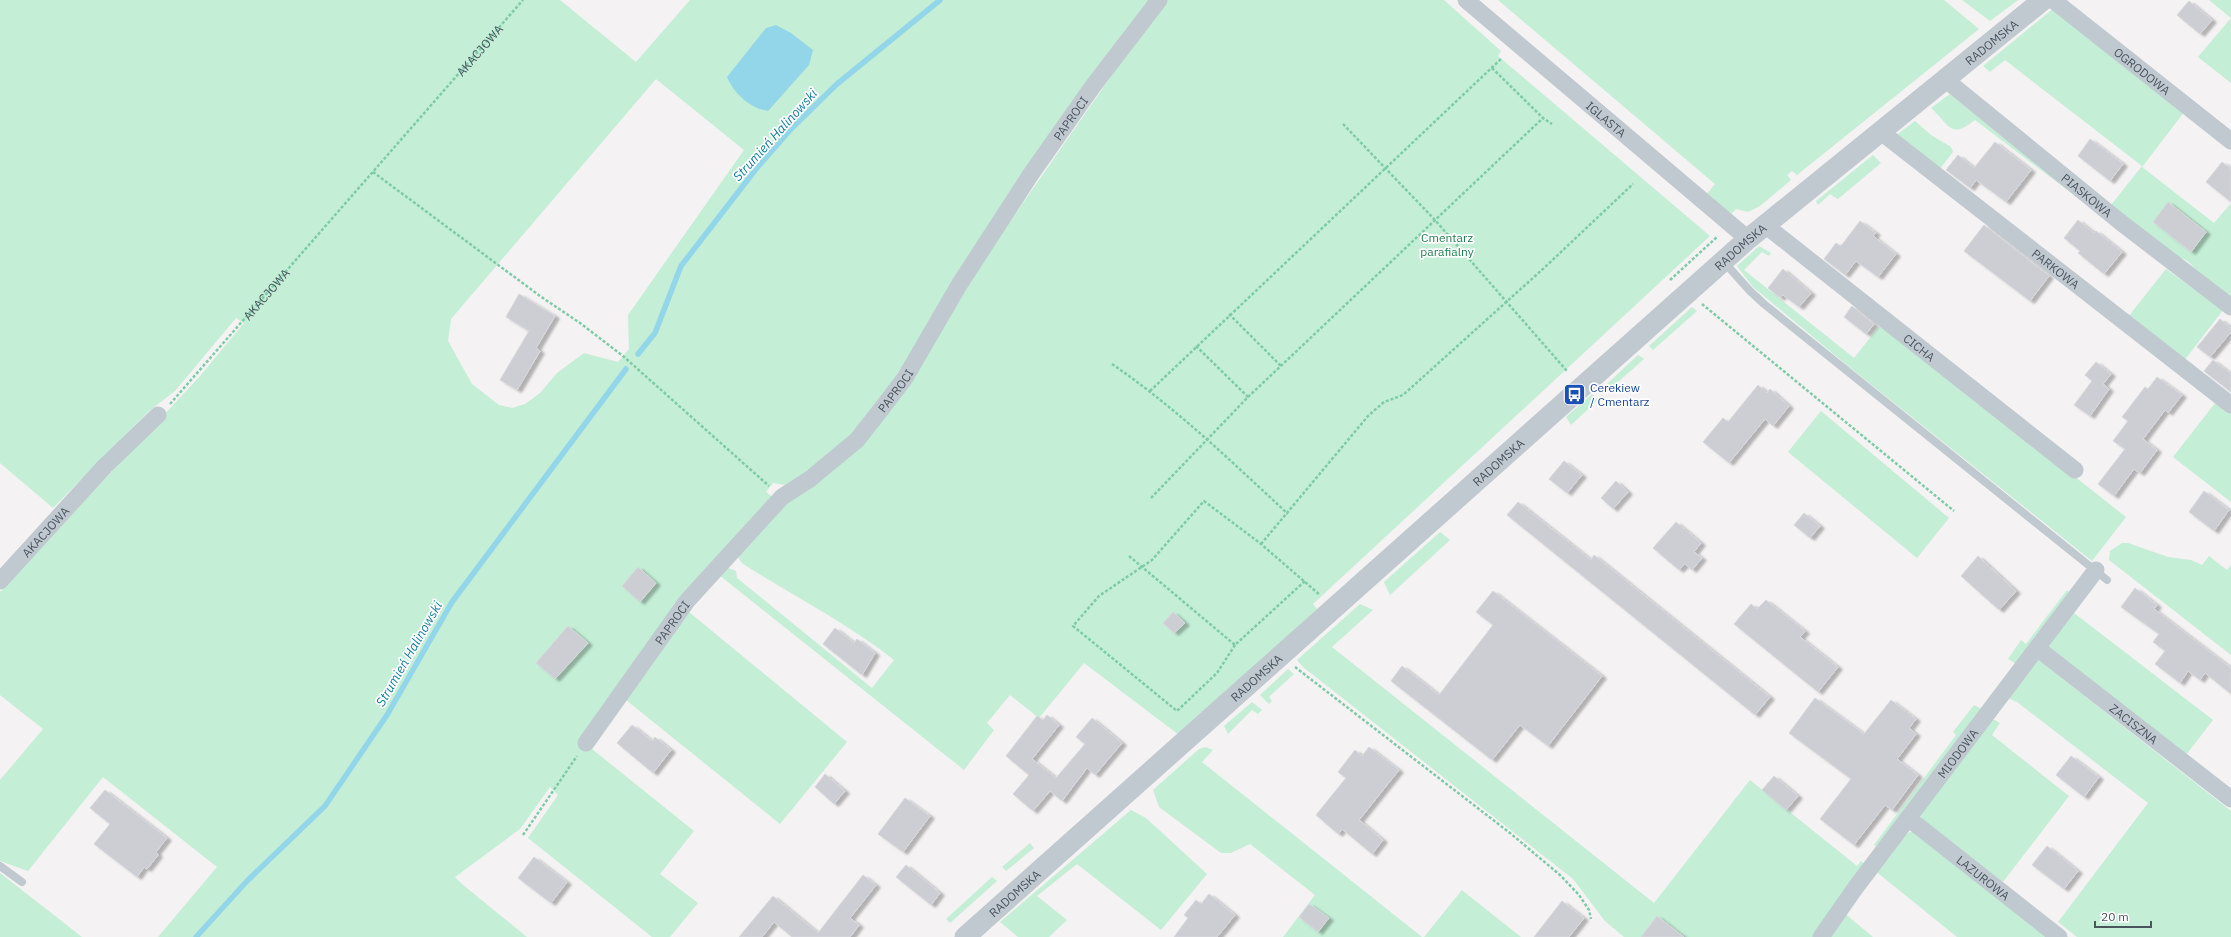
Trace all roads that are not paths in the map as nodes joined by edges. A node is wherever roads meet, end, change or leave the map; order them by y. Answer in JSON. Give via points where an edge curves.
{"nodes":[{"id":1,"x":1159,"y":0,"type":"edge"},
{"id":2,"x":1466,"y":0,"type":"edge"},
{"id":3,"x":2042,"y":0,"type":"edge"},
{"id":4,"x":2054,"y":0,"type":"edge"},
{"id":5,"x":1946,"y":80,"type":"junction"},
{"id":6,"x":1880,"y":132,"type":"junction"},
{"id":7,"x":2231,"y":141,"type":"edge"},
{"id":8,"x":1765,"y":224,"type":"junction"},
{"id":9,"x":1748,"y":239,"type":"junction"},
{"id":10,"x":1723,"y":260,"type":"junction"},
{"id":11,"x":2231,"y":307,"type":"edge"},
{"id":12,"x":2231,"y":405,"type":"edge"},
{"id":13,"x":158,"y":415,"type":"road end"},
{"id":14,"x":2075,"y":470,"type":"dead end"},
{"id":15,"x":2102,"y":575,"type":"joint"},
{"id":16,"x":0,"y":581,"type":"edge"},
{"id":17,"x":2037,"y":648,"type":"junction"},
{"id":18,"x":586,"y":743,"type":"road end"},
{"id":19,"x":2231,"y":799,"type":"edge"},
{"id":20,"x":1908,"y":818,"type":"junction"},
{"id":21,"x":0,"y":866,"type":"edge"},
{"id":22,"x":22,"y":882,"type":"dead end"},
{"id":23,"x":965,"y":937,"type":"edge"},
{"id":24,"x":1821,"y":937,"type":"edge"},
{"id":25,"x":2059,"y":937,"type":"edge"}],
"edges":[{"from":1,"to":18,"type":"street","name":"PAPROCI","via":[[1093,86],[1032,174],[958,285],[905,378],[879,412],[857,440],[810,479],[782,497],[687,601]]},
{"from":2,"to":9,"type":"street","name":"IGLASTA"},
{"from":3,"to":5,"type":"street","name":"RADOMSKA"},
{"from":4,"to":7,"type":"street","name":"OGRODOWA"},
{"from":5,"to":6,"type":"street","name":"RADOMSKA"},
{"from":5,"to":11,"type":"street","name":"PIASKOWA","via":[[2119,221]]},
{"from":6,"to":8,"type":"street","name":"RADOMSKA"},
{"from":6,"to":12,"type":"street","name":"PARKOWA"},
{"from":8,"to":9,"type":"street","name":"RADOMSKA"},
{"from":8,"to":14,"type":"street","name":"CICHA"},
{"from":9,"to":10,"type":"street","name":"RADOMSKA"},
{"from":10,"to":15,"type":"lane","via":[[1770,309]]},
{"from":10,"to":23,"type":"street","name":"RADOMSKA"},
{"from":13,"to":16,"type":"street","name":"AKACJOWA","via":[[106,466]]},
{"from":15,"to":17,"type":"street","name":"MIODOWA"},
{"from":17,"to":19,"type":"street","name":"ZACISZNA"},
{"from":17,"to":20,"type":"street","name":"MIODOWA"},
{"from":20,"to":24,"type":"street","name":"MIODOWA"},
{"from":20,"to":25,"type":"street","name":"LAZUROWA"},
{"from":21,"to":22,"type":"lane"}]}
